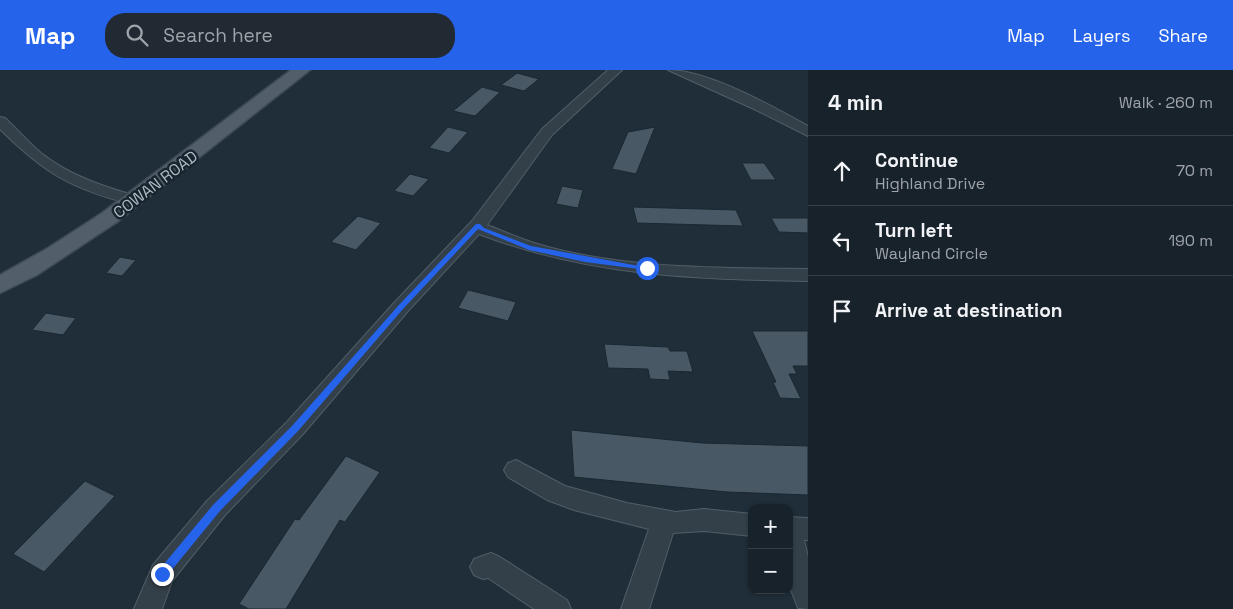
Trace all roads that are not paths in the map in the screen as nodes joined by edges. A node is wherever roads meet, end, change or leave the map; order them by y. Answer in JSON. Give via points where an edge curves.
{"nodes":[{"id":1,"x":302,"y":70,"type":"edge"},
{"id":2,"x":616,"y":70,"type":"edge"},
{"id":3,"x":674,"y":70,"type":"edge"},
{"id":4,"x":0,"y":121,"type":"edge"},
{"id":5,"x":808,"y":132,"type":"edge"},
{"id":6,"x":134,"y":200,"type":"junction"},
{"id":7,"x":478,"y":225,"type":"junction"},
{"id":8,"x":808,"y":275,"type":"edge"},
{"id":9,"x":0,"y":285,"type":"edge"},
{"id":10,"x":516,"y":470,"type":"dead end"},
{"id":11,"x":665,"y":520,"type":"junction"},
{"id":12,"x":748,"y":524,"type":"edge"},
{"id":13,"x":793,"y":528,"type":"edge"},
{"id":14,"x":808,"y":529,"type":"edge"},
{"id":15,"x":793,"y":548,"type":"edge"},
{"id":16,"x":483,"y":567,"type":"dead end"},
{"id":17,"x":808,"y":599,"type":"edge"},
{"id":18,"x":148,"y":609,"type":"edge"},
{"id":19,"x":557,"y":609,"type":"edge"},
{"id":20,"x":635,"y":609,"type":"edge"}],
"edges":[{"from":1,"to":6,"type":"main road","name":"COWAN ROAD"},
{"from":2,"to":7,"type":"street","via":[[547,132]]},
{"from":3,"to":5,"type":"street","via":[[776,112]]},
{"from":4,"to":6,"type":"street","via":[[50,166],[97,189]]},
{"from":6,"to":9,"type":"main road","name":"COWAN ROAD","via":[[85,236]]},
{"from":7,"to":8,"type":"street","via":[[529,248],[585,260],[718,274]]},
{"from":7,"to":18,"type":"street","via":[[295,428],[216,508],[162,574]]},
{"from":10,"to":11,"type":"street","via":[[556,494],[583,504]]},
{"from":11,"to":12,"type":"street"},
{"from":11,"to":20,"type":"street"},
{"from":13,"to":14,"type":"street"},
{"from":15,"to":17,"type":"street"},
{"from":16,"to":19,"type":"street","via":[[490,565],[502,570]]}]}
